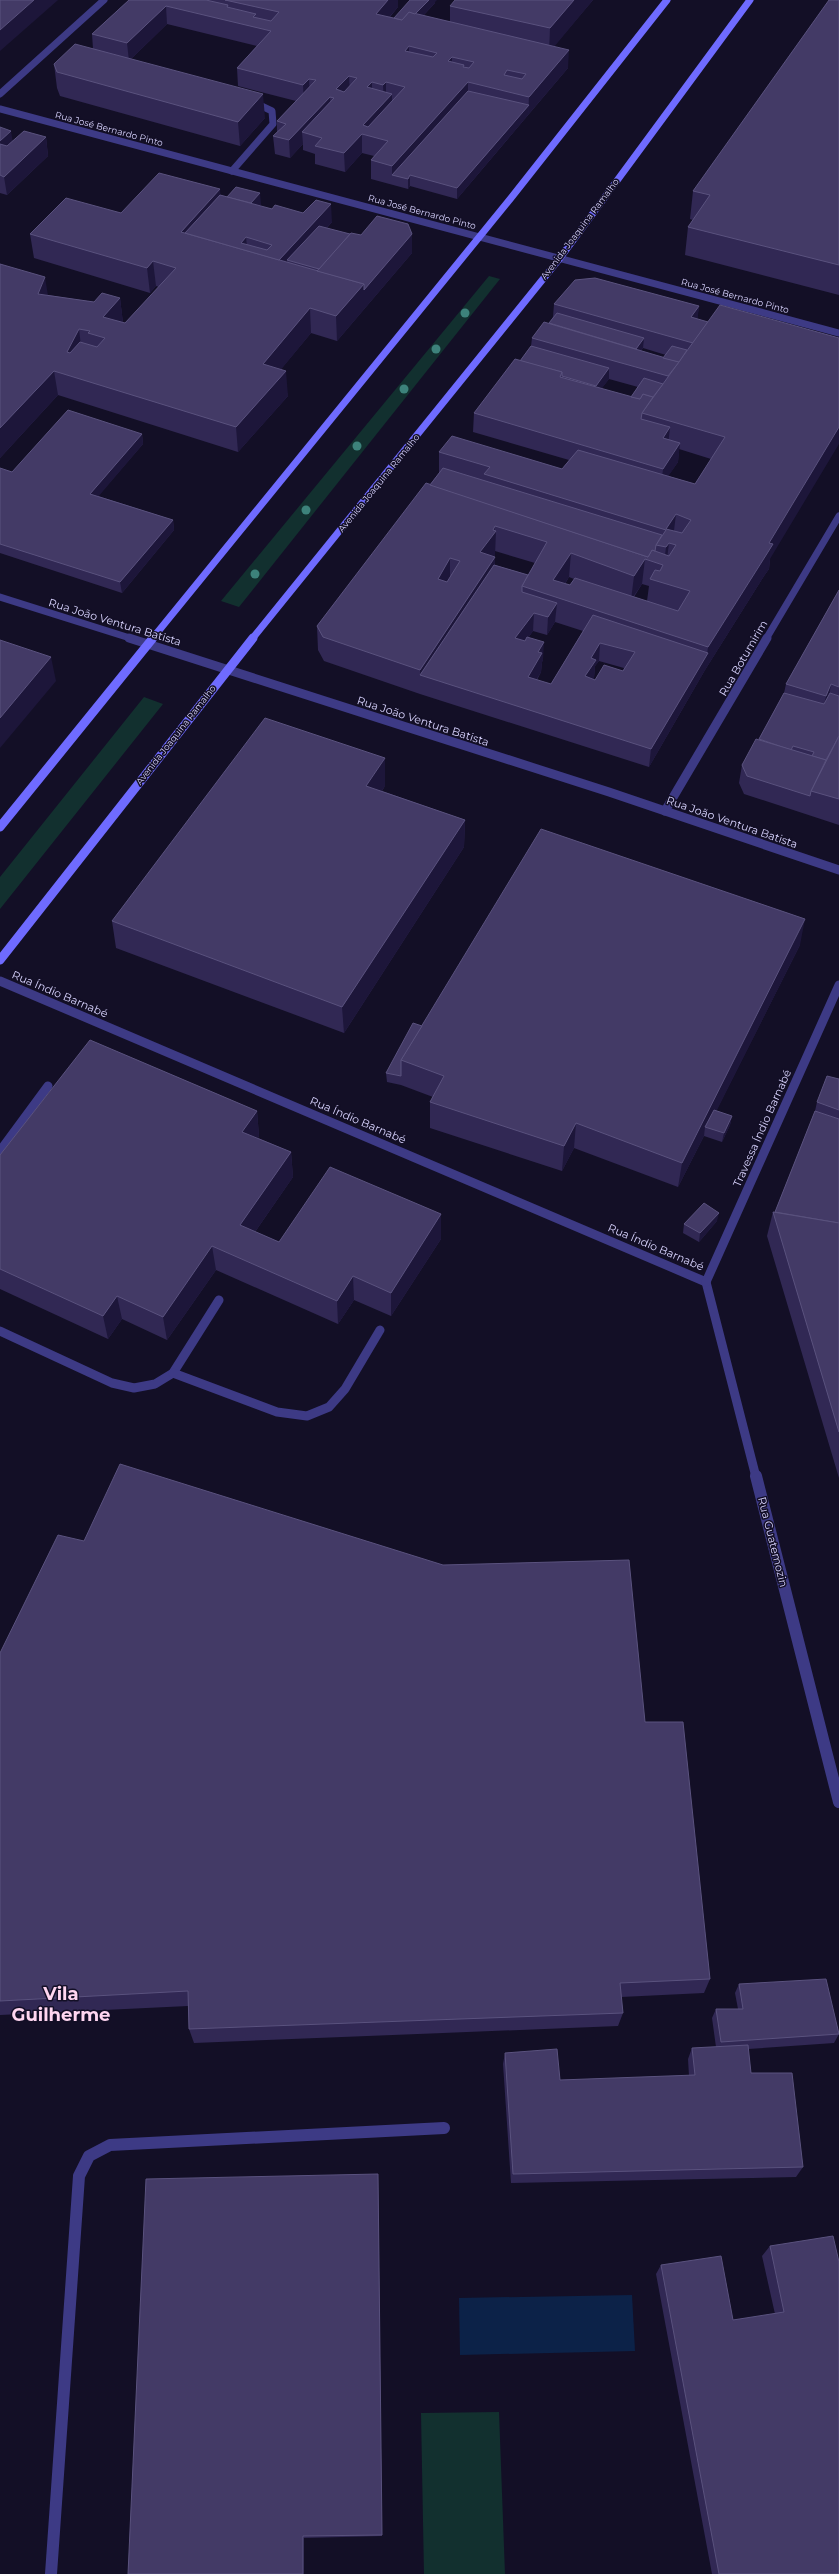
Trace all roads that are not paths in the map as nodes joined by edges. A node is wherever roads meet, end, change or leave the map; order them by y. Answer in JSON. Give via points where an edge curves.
{"nodes":[{"id":1,"x":104,"y":0,"type":"edge"},
{"id":2,"x":666,"y":0,"type":"edge"},
{"id":3,"x":750,"y":0,"type":"edge"},
{"id":4,"x":0,"y":94,"type":"edge"},
{"id":5,"x":242,"y":99,"type":"edge"},
{"id":6,"x":0,"y":109,"type":"edge"},
{"id":7,"x":232,"y":171,"type":"junction"},
{"id":8,"x":479,"y":237,"type":"junction"},
{"id":9,"x":560,"y":258,"type":"junction"},
{"id":10,"x":839,"y":333,"type":"edge"},
{"id":11,"x":839,"y":516,"type":"edge"},
{"id":12,"x":0,"y":597,"type":"edge"},
{"id":13,"x":149,"y":643,"type":"junction"},
{"id":14,"x":228,"y":669,"type":"junction"},
{"id":15,"x":665,"y":811,"type":"junction"},
{"id":16,"x":0,"y":827,"type":"edge"},
{"id":17,"x":839,"y":870,"type":"edge"},
{"id":18,"x":0,"y":960,"type":"edge"},
{"id":19,"x":0,"y":981,"type":"edge"},
{"id":20,"x":839,"y":985,"type":"edge"},
{"id":21,"x":48,"y":1086,"type":"dead end"},
{"id":22,"x":0,"y":1151,"type":"edge"},
{"id":23,"x":706,"y":1282,"type":"junction"},
{"id":24,"x":219,"y":1300,"type":"dead end"},
{"id":25,"x":380,"y":1330,"type":"dead end"},
{"id":26,"x":0,"y":1331,"type":"edge"},
{"id":27,"x":173,"y":1373,"type":"junction"},
{"id":28,"x":839,"y":1802,"type":"edge"},
{"id":29,"x":444,"y":2128,"type":"dead end"},
{"id":30,"x":51,"y":2574,"type":"edge"}],
"edges":[{"from":1,"to":4,"type":"street"},
{"from":2,"to":8,"type":"main road"},
{"from":3,"to":9,"type":"main road","name":"Avenida Joaquina Ramalho"},
{"from":5,"to":7,"type":"street","via":[[265,105],[272,110],[275,117],[273,124]]},
{"from":6,"to":7,"type":"street","name":"Rua José Bernardo Pinto"},
{"from":7,"to":8,"type":"street","name":"Rua José Bernardo Pinto"},
{"from":8,"to":9,"type":"street","name":"Rua José Bernardo Pinto"},
{"from":8,"to":13,"type":"main road"},
{"from":9,"to":10,"type":"street","name":"Rua José Bernardo Pinto"},
{"from":9,"to":14,"type":"main road","name":"Avenida Joaquina Ramalho"},
{"from":11,"to":15,"type":"street","name":"Rua Botumirim"},
{"from":12,"to":13,"type":"street","name":"Rua João Ventura Batista"},
{"from":13,"to":14,"type":"street","name":"Rua João Ventura Batista"},
{"from":13,"to":16,"type":"main road"},
{"from":14,"to":15,"type":"street","name":"Rua João Ventura Batista"},
{"from":14,"to":18,"type":"main road","name":"Avenida Joaquina Ramalho"},
{"from":15,"to":17,"type":"street","name":"Rua João Ventura Batista"},
{"from":19,"to":23,"type":"street","name":"Rua Índio Barnabé"},
{"from":20,"to":23,"type":"street","name":"Travessa Índio Barnabé"},
{"from":21,"to":22,"type":"street"},
{"from":23,"to":28,"type":"street","name":"Rua Guatemozin"},
{"from":24,"to":27,"type":"street"},
{"from":25,"to":27,"type":"street","via":[[346,1389],[329,1406],[307,1416],[276,1412]]},
{"from":26,"to":27,"type":"street","via":[[112,1383],[134,1388],[155,1384]]},
{"from":29,"to":30,"type":"street","via":[[110,2145],[89,2156],[79,2176]]}]}
